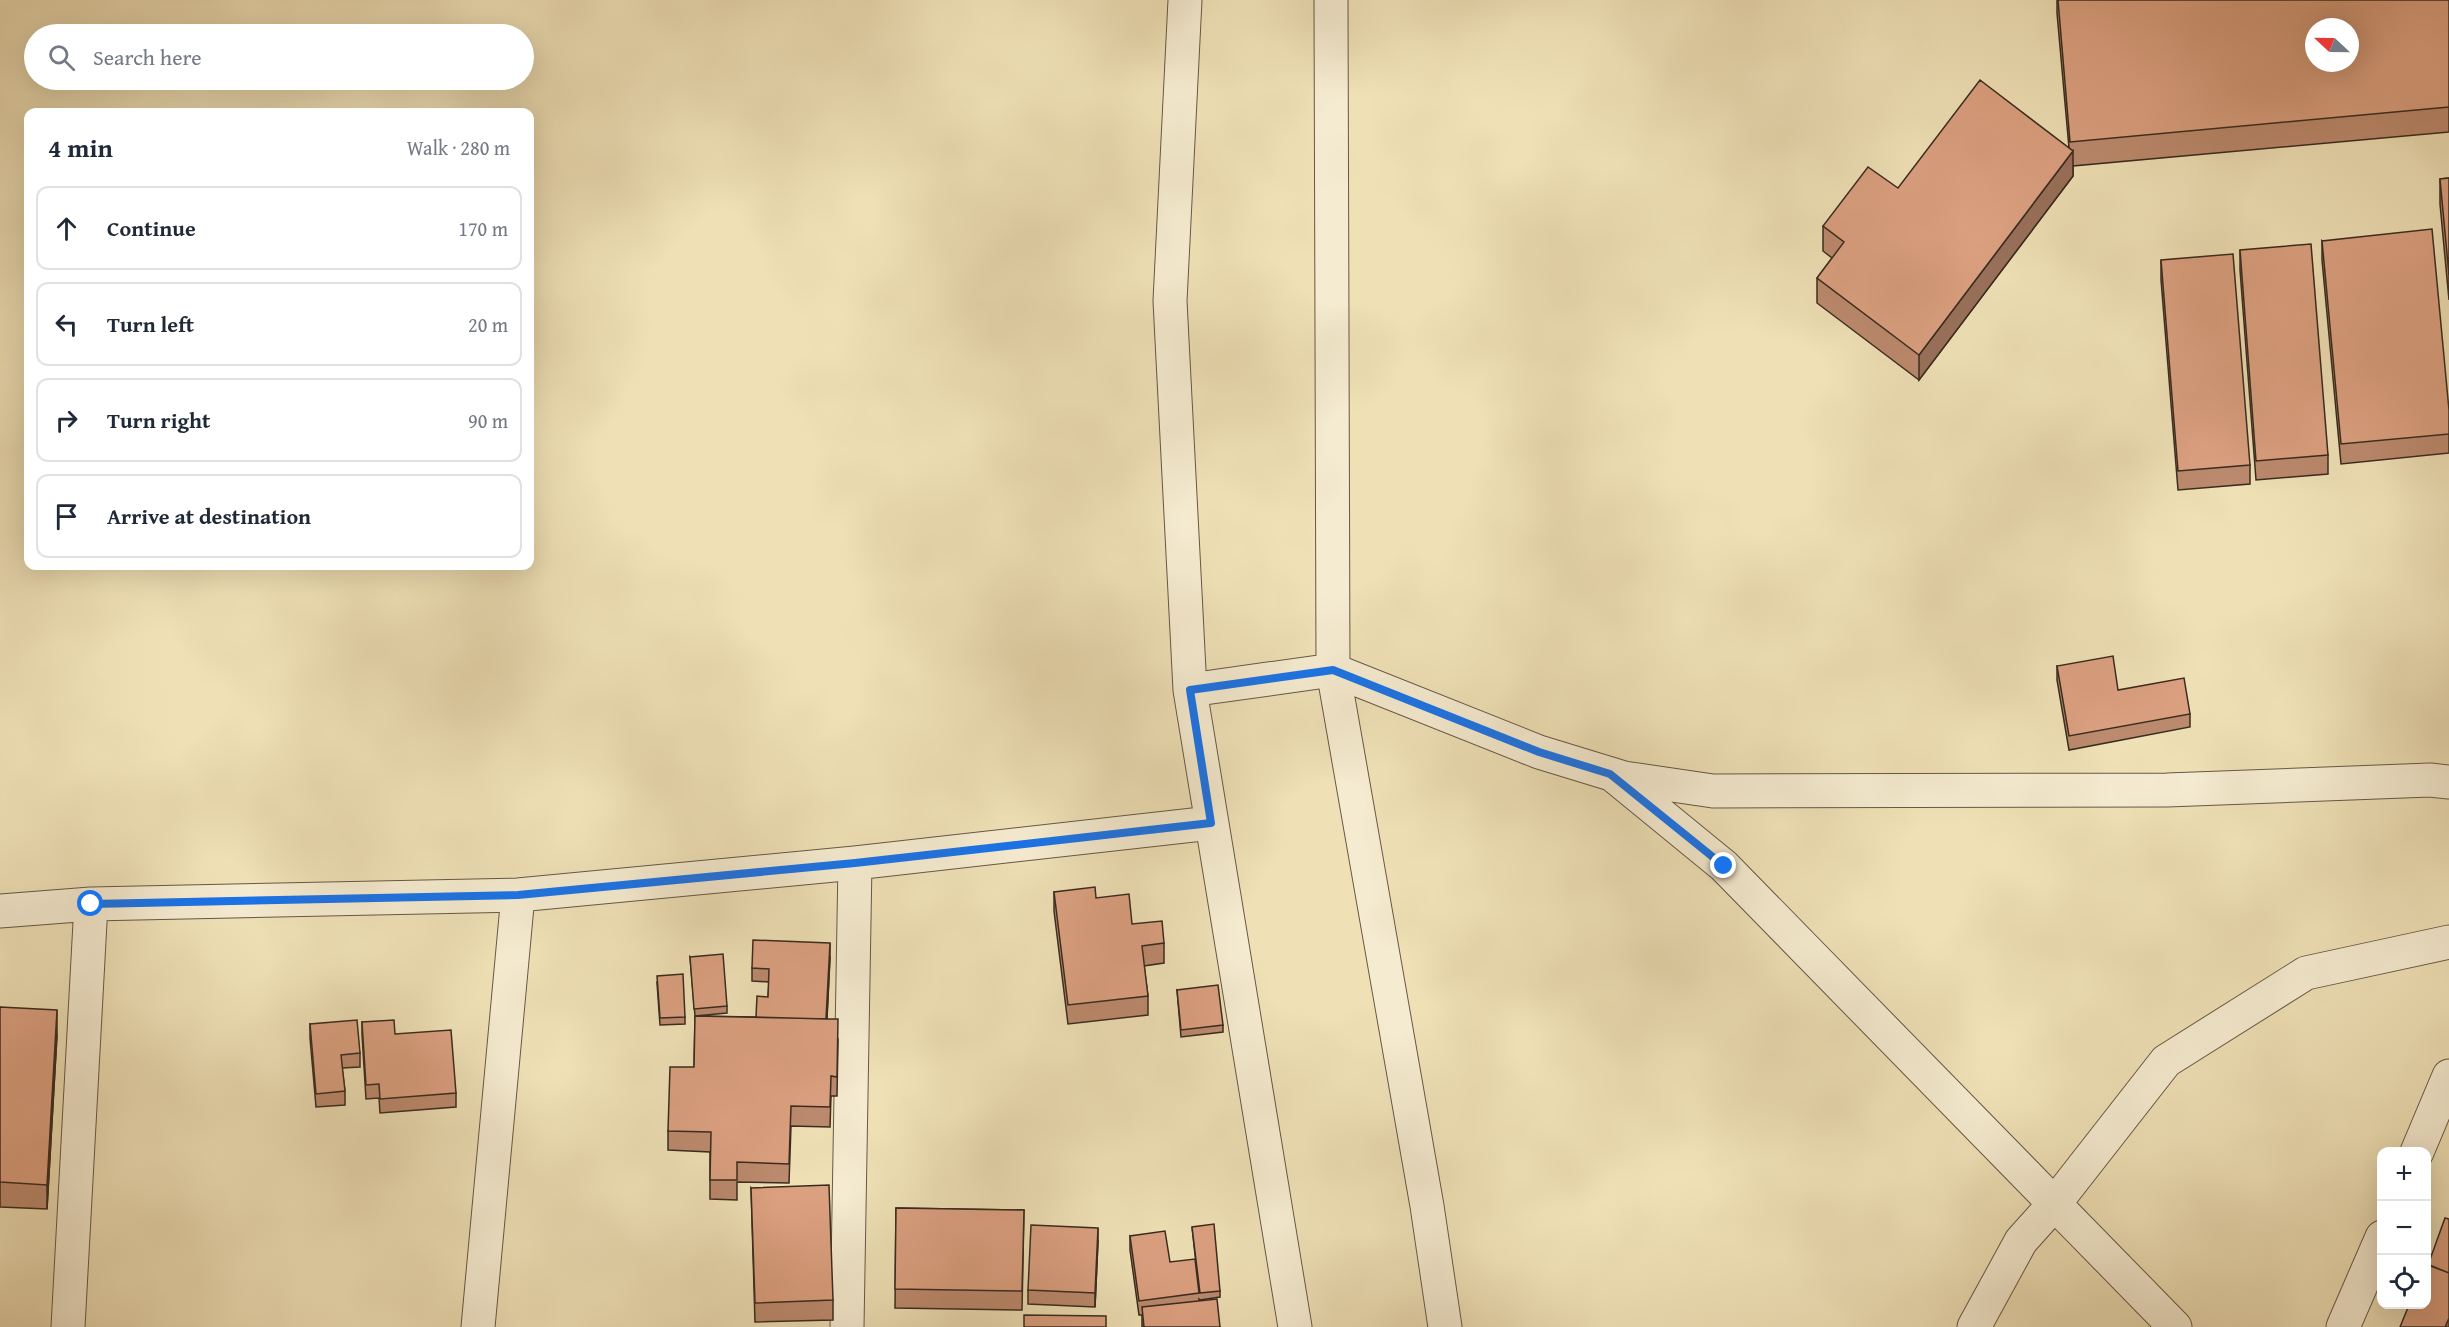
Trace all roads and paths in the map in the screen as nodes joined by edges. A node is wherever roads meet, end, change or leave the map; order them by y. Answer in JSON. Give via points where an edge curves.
{"nodes":[{"id":1,"x":1185,"y":0,"type":"edge"},
{"id":2,"x":1331,"y":0,"type":"edge"},
{"id":3,"x":1333,"y":670,"type":"junction"},
{"id":4,"x":1190,"y":690,"type":"junction"},
{"id":5,"x":1610,"y":774,"type":"junction"},
{"id":6,"x":2449,"y":782,"type":"edge"},
{"id":7,"x":1211,"y":823,"type":"junction"},
{"id":8,"x":855,"y":863,"type":"junction"},
{"id":9,"x":518,"y":895,"type":"junction"},
{"id":10,"x":91,"y":904,"type":"junction"},
{"id":11,"x":0,"y":911,"type":"edge"},
{"id":12,"x":2449,"y":942,"type":"edge"},
{"id":13,"x":2449,"y":1076,"type":"edge"},
{"id":14,"x":2419,"y":1147,"type":"edge"},
{"id":15,"x":2055,"y":1203,"type":"junction"},
{"id":16,"x":2377,"y":1249,"type":"edge"},
{"id":17,"x":68,"y":1327,"type":"edge"},
{"id":18,"x":478,"y":1327,"type":"edge"},
{"id":19,"x":847,"y":1327,"type":"edge"},
{"id":20,"x":1295,"y":1327,"type":"edge"},
{"id":21,"x":1445,"y":1327,"type":"edge"},
{"id":22,"x":1974,"y":1327,"type":"edge"},
{"id":23,"x":2175,"y":1327,"type":"edge"},
{"id":24,"x":2343,"y":1327,"type":"edge"}],
"edges":[{"from":1,"to":4,"type":"street","via":[[1170,301]]},
{"from":2,"to":3,"type":"street"},
{"from":3,"to":4,"type":"street"},
{"from":3,"to":5,"type":"street","via":[[1539,752]]},
{"from":3,"to":21,"type":"street"},
{"from":4,"to":7,"type":"street"},
{"from":5,"to":6,"type":"street","via":[[1713,791],[2167,790]]},
{"from":5,"to":15,"type":"street","via":[[1724,866]]},
{"from":7,"to":8,"type":"street"},
{"from":7,"to":20,"type":"street"},
{"from":8,"to":9,"type":"street"},
{"from":8,"to":19,"type":"street"},
{"from":9,"to":10,"type":"street"},
{"from":9,"to":18,"type":"street"},
{"from":10,"to":11,"type":"street"},
{"from":10,"to":17,"type":"street"},
{"from":12,"to":15,"type":"street","via":[[2306,973],[2166,1061]]},
{"from":13,"to":14,"type":"street"},
{"from":15,"to":22,"type":"street","via":[[2021,1240]]},
{"from":15,"to":23,"type":"street"},
{"from":16,"to":24,"type":"street"}]}
